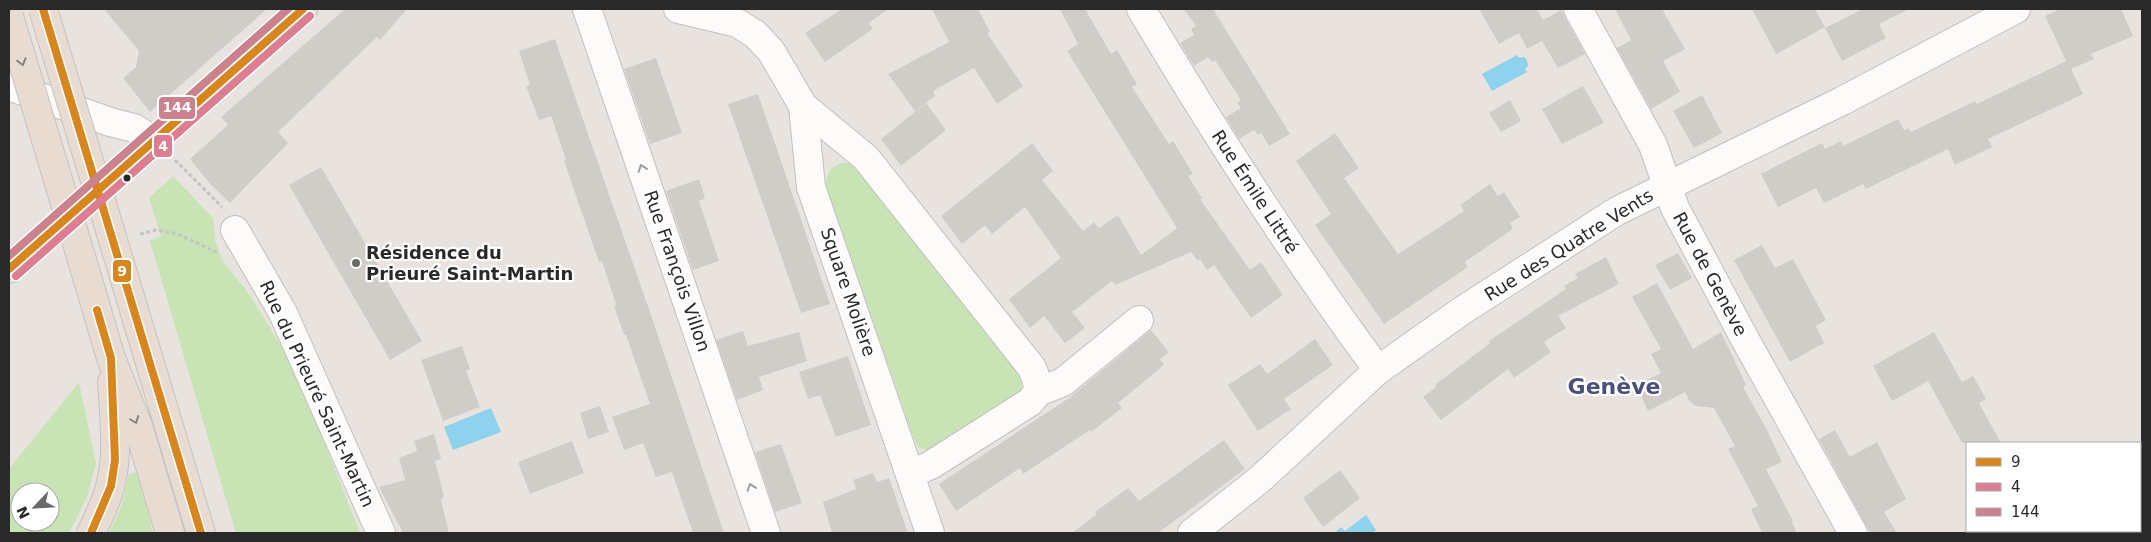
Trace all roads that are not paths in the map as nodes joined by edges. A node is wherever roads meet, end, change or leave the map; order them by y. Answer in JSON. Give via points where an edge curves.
{"nodes":[{"id":1,"x":43,"y":9,"type":"edge"},
{"id":2,"x":303,"y":9,"type":"edge"},
{"id":3,"x":587,"y":9,"type":"edge"},
{"id":4,"x":678,"y":9,"type":"edge"},
{"id":5,"x":1141,"y":9,"type":"edge"},
{"id":6,"x":1578,"y":9,"type":"edge"},
{"id":7,"x":2016,"y":9,"type":"edge"},
{"id":8,"x":9,"y":16,"type":"edge"},
{"id":9,"x":9,"y":86,"type":"edge"},
{"id":10,"x":803,"y":106,"type":"junction"},
{"id":11,"x":155,"y":142,"type":"junction"},
{"id":12,"x":1667,"y":185,"type":"junction"},
{"id":13,"x":235,"y":230,"type":"road end"},
{"id":14,"x":9,"y":269,"type":"edge"},
{"id":15,"x":1139,"y":320,"type":"dead end"},
{"id":16,"x":111,"y":358,"type":"junction"},
{"id":17,"x":1378,"y":370,"type":"junction"},
{"id":18,"x":1038,"y":392,"type":"junction"},
{"id":19,"x":910,"y":474,"type":"junction"},
{"id":20,"x":91,"y":533,"type":"edge"},
{"id":21,"x":170,"y":533,"type":"edge"},
{"id":22,"x":202,"y":533,"type":"edge"},
{"id":23,"x":381,"y":533,"type":"edge"},
{"id":24,"x":766,"y":533,"type":"edge"},
{"id":25,"x":930,"y":533,"type":"edge"},
{"id":26,"x":1192,"y":533,"type":"edge"},
{"id":27,"x":1853,"y":533,"type":"edge"}],
"edges":[{"from":1,"to":22,"type":"highway","bridge":true},
{"from":2,"to":11,"type":"main road"},
{"from":24,"to":3,"type":"street","name":"Rue François Villon","one_way":true},
{"from":4,"to":10,"type":"street","name":"Square Molière","via":[[737,23],[755,34],[771,51]]},
{"from":5,"to":17,"type":"street","name":"Rue Émile Littré","via":[[1248,185]]},
{"from":6,"to":12,"type":"street","name":"Rue de Genève","via":[[1653,145]]},
{"from":7,"to":12,"type":"street","name":"Rue des Quatre Vents","via":[[1842,101]]},
{"from":8,"to":16,"type":"highway","one_way":true,"bridge":true},
{"from":9,"to":11,"type":"street","via":[[134,128]]},
{"from":10,"to":18,"type":"street","name":"Square Molière","via":[[866,158],[1032,368]]},
{"from":10,"to":19,"type":"street","name":"Square Molière","via":[[811,186]]},
{"from":11,"to":14,"type":"main road"},
{"from":12,"to":17,"type":"street","name":"Rue des Quatre Vents","via":[[1609,216],[1463,310]]},
{"from":12,"to":27,"type":"street","name":"Rue de Genève","via":[[1675,208],[1746,341]]},
{"from":13,"to":23,"type":"street","name":"Rue du Prieuré Saint-Martin","via":[[283,313]]},
{"from":15,"to":18,"type":"street","via":[[1063,382]]},
{"from":16,"to":20,"type":"highway","via":[[115,460],[103,508]]},
{"from":16,"to":21,"type":"highway","one_way":true,"via":[[138,426]]},
{"from":17,"to":26,"type":"street","name":"Rue des Quatre Vents","via":[[1259,480]]},
{"from":18,"to":19,"type":"street","via":[[1030,402],[939,460]]},
{"from":19,"to":25,"type":"street","name":"Square Molière"}]}
